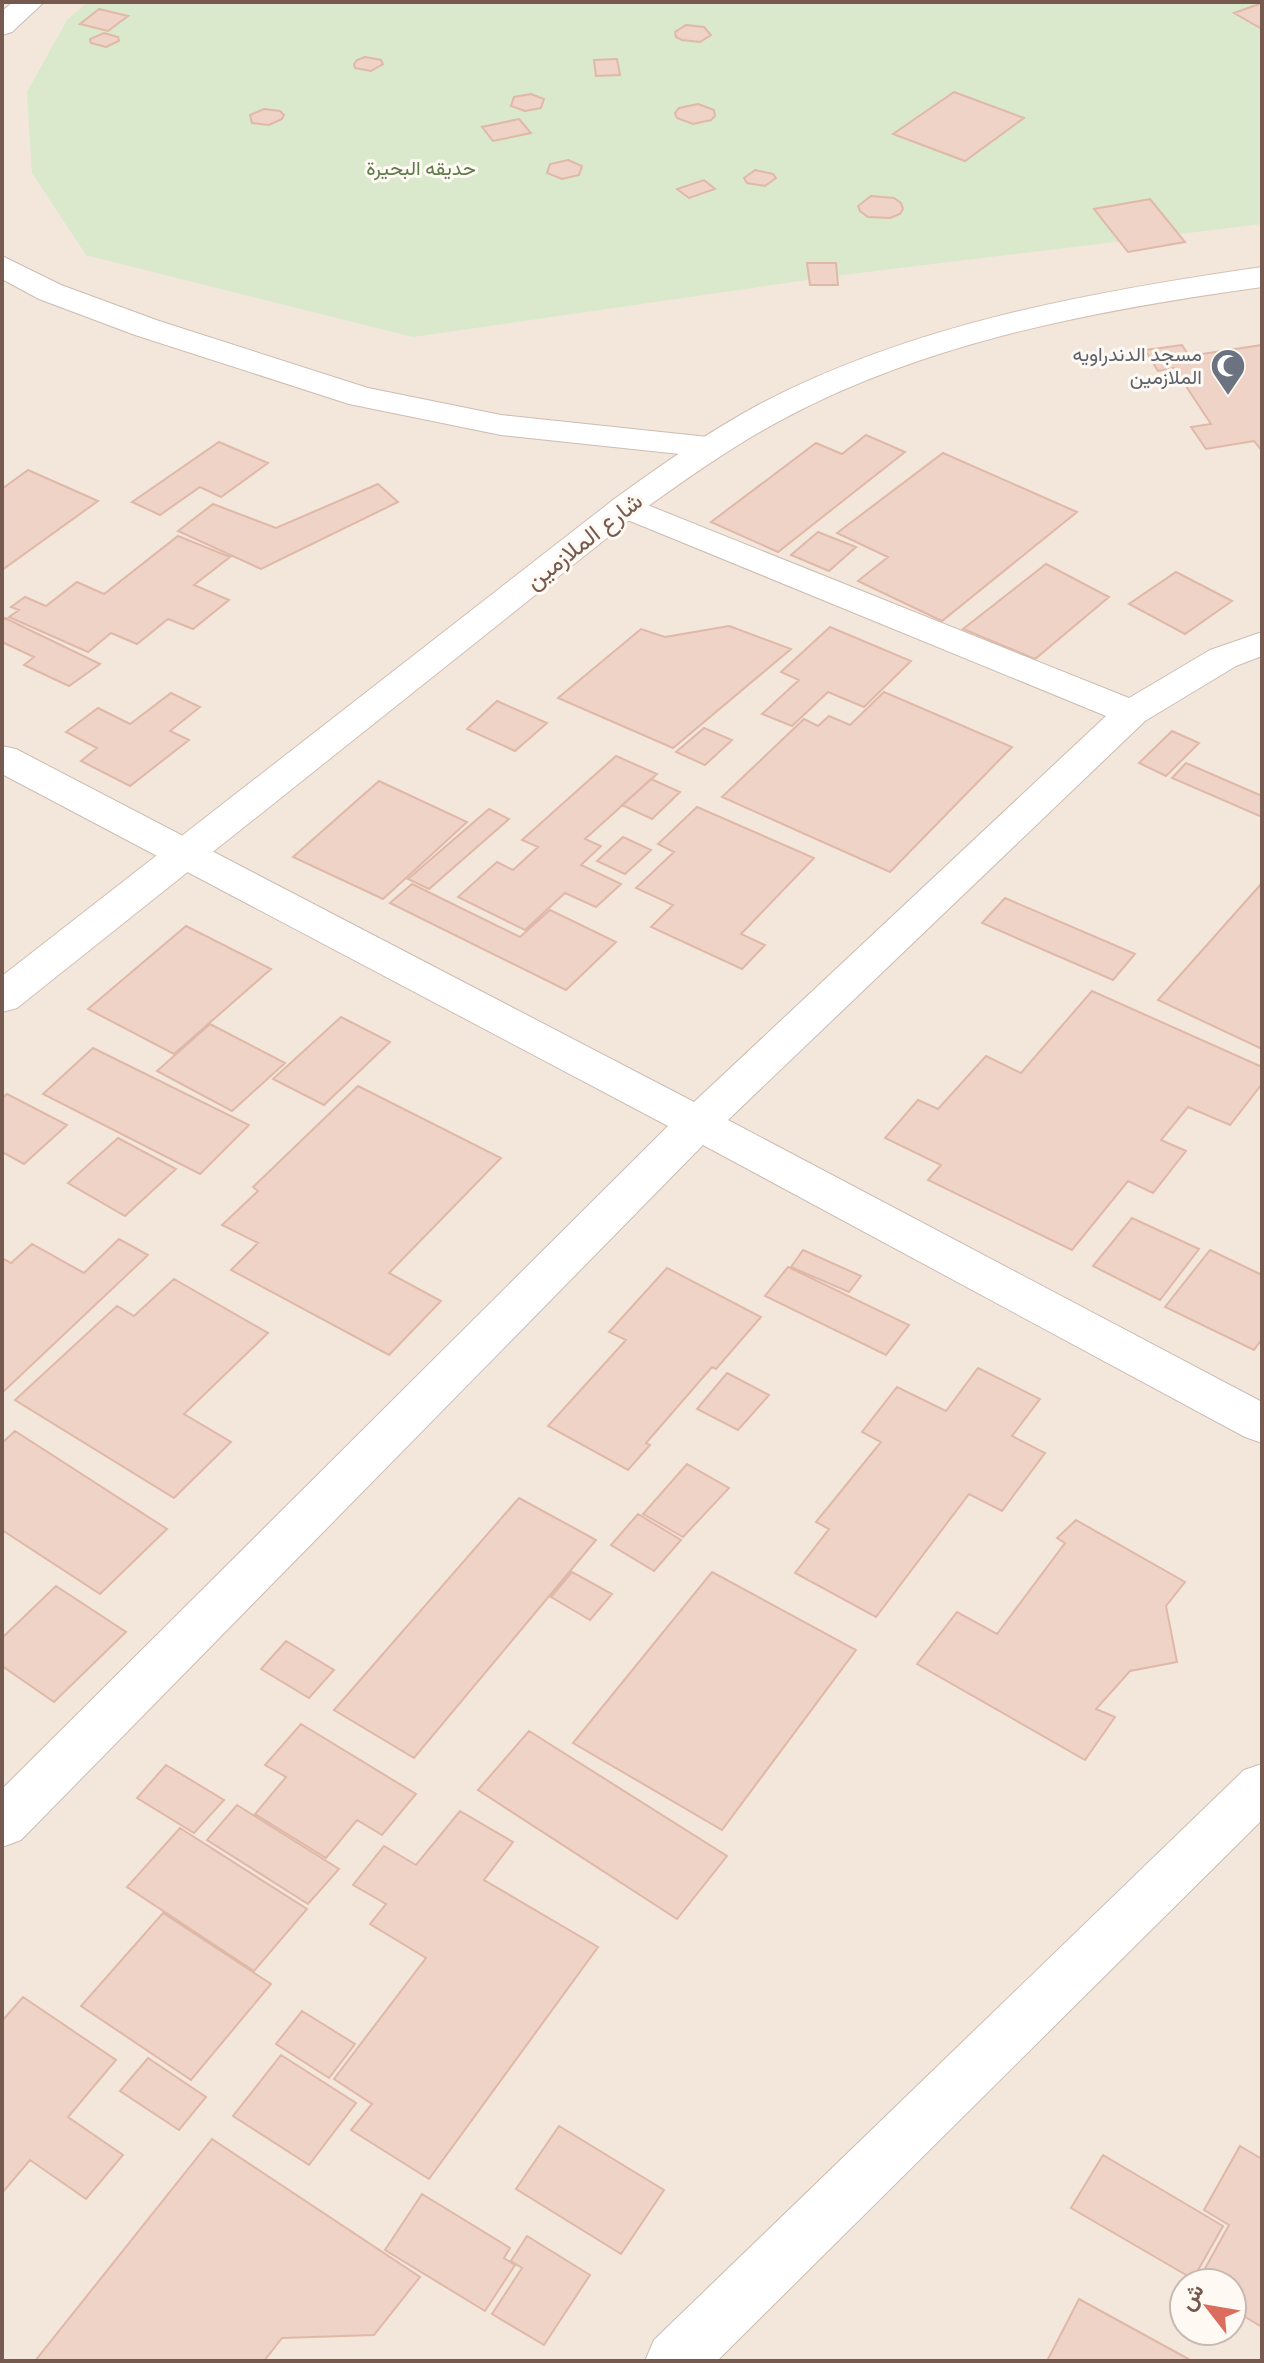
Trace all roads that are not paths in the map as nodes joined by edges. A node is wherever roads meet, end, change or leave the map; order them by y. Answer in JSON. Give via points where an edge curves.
{"nodes":[{"id":1,"x":30,"y":2,"type":"edge"},
{"id":2,"x":2,"y":26,"type":"edge"},
{"id":3,"x":2,"y":266,"type":"edge"},
{"id":4,"x":1262,"y":277,"type":"edge"},
{"id":5,"x":708,"y":447,"type":"junction"},
{"id":6,"x":625,"y":507,"type":"junction"},
{"id":7,"x":1262,"y":643,"type":"edge"},
{"id":8,"x":1132,"y":713,"type":"junction"},
{"id":9,"x":2,"y":758,"type":"edge"},
{"id":10,"x":184,"y":854,"type":"junction"},
{"id":11,"x":2,"y":998,"type":"edge"},
{"id":12,"x":698,"y":1123,"type":"junction"},
{"id":13,"x":1262,"y":1424,"type":"edge"},
{"id":14,"x":1262,"y":1786,"type":"edge"},
{"id":15,"x":2,"y":1824,"type":"edge"},
{"id":16,"x":675,"y":2361,"type":"edge"}],
"edges":[{"from":1,"to":2,"type":"street"},
{"from":3,"to":5,"type":"street","via":[[50,292],[147,328],[361,397],[501,425]]},
{"from":4,"to":5,"type":"street","name":"شارع الملازمين","via":[[1080,305],[968,333],[865,369]]},
{"from":5,"to":6,"type":"street","name":"شارع الملازمين"},
{"from":6,"to":8,"type":"street"},
{"from":6,"to":10,"type":"street","name":"شارع الملازمين"},
{"from":7,"to":8,"type":"street","via":[[1223,658]]},
{"from":8,"to":12,"type":"street"},
{"from":9,"to":10,"type":"street"},
{"from":10,"to":11,"type":"street","name":"شارع الملازمين"},
{"from":10,"to":12,"type":"street"},
{"from":12,"to":13,"type":"street"},
{"from":12,"to":15,"type":"street"},
{"from":14,"to":16,"type":"street"}]}
